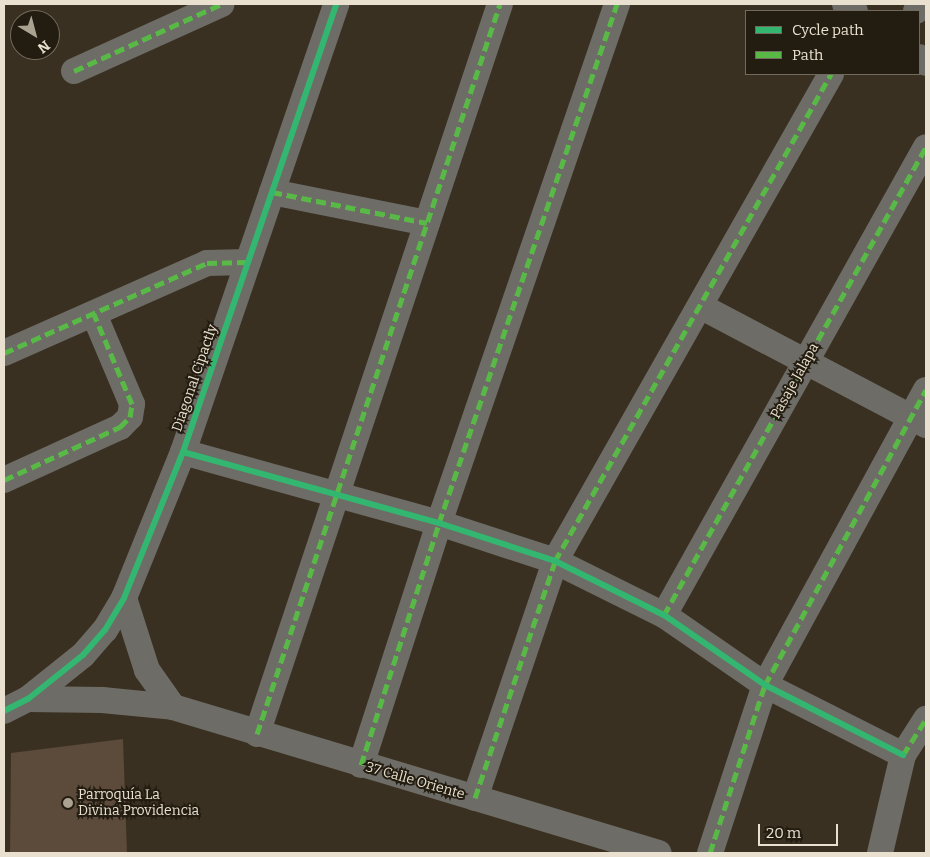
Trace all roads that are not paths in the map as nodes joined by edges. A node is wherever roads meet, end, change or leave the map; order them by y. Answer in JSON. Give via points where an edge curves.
{"nodes":[{"id":1,"x":222,"y":4,"type":"edge"},
{"id":2,"x":336,"y":4,"type":"edge"},
{"id":3,"x":500,"y":4,"type":"edge"},
{"id":4,"x":616,"y":4,"type":"edge"},
{"id":5,"x":74,"y":71,"type":"dead end"},
{"id":6,"x":830,"y":75,"type":"edge"},
{"id":7,"x":926,"y":147,"type":"edge"},
{"id":8,"x":272,"y":192,"type":"junction"},
{"id":9,"x":427,"y":223,"type":"junction"},
{"id":10,"x":248,"y":262,"type":"junction"},
{"id":11,"x":702,"y":307,"type":"junction"},
{"id":12,"x":94,"y":314,"type":"junction"},
{"id":13,"x":4,"y":354,"type":"edge"},
{"id":14,"x":806,"y":362,"type":"junction"},
{"id":15,"x":926,"y":390,"type":"edge"},
{"id":16,"x":918,"y":421,"type":"edge"},
{"id":17,"x":182,"y":452,"type":"junction"},
{"id":18,"x":4,"y":480,"type":"edge"},
{"id":19,"x":336,"y":494,"type":"junction"},
{"id":20,"x":439,"y":523,"type":"junction"},
{"id":21,"x":555,"y":561,"type":"junction"},
{"id":22,"x":124,"y":598,"type":"junction"},
{"id":23,"x":664,"y":615,"type":"junction"},
{"id":24,"x":765,"y":684,"type":"junction"},
{"id":25,"x":28,"y":699,"type":"junction"},
{"id":26,"x":173,"y":707,"type":"junction"},
{"id":27,"x":4,"y":711,"type":"edge"},
{"id":28,"x":926,"y":718,"type":"edge"},
{"id":29,"x":257,"y":734,"type":"junction"},
{"id":30,"x":902,"y":755,"type":"junction"},
{"id":31,"x":361,"y":765,"type":"junction"},
{"id":32,"x":475,"y":798,"type":"junction"},
{"id":33,"x":596,"y":844,"type":"edge"},
{"id":34,"x":659,"y":853,"type":"edge"},
{"id":35,"x":710,"y":853,"type":"edge"},
{"id":36,"x":880,"y":853,"type":"edge"}],
"edges":[{"from":1,"to":5,"type":"street"},
{"from":2,"to":8,"type":"street","name":"Diagonal Cipactly"},
{"from":3,"to":9,"type":"street"},
{"from":4,"to":20,"type":"street"},
{"from":6,"to":11,"type":"street"},
{"from":7,"to":14,"type":"street","name":"Pasaje Jalapa"},
{"from":8,"to":9,"type":"street"},
{"from":8,"to":10,"type":"street","name":"Diagonal Cipactly"},
{"from":9,"to":19,"type":"street"},
{"from":10,"to":12,"type":"street","via":[[206,263]]},
{"from":10,"to":17,"type":"street","name":"Diagonal Cipactly"},
{"from":11,"to":14,"type":"street"},
{"from":11,"to":21,"type":"street"},
{"from":12,"to":13,"type":"street"},
{"from":12,"to":18,"type":"street","via":[[132,404],[130,417],[120,428]]},
{"from":14,"to":16,"type":"street"},
{"from":14,"to":23,"type":"street","name":"Pasaje Jalapa"},
{"from":15,"to":16,"type":"street"},
{"from":16,"to":24,"type":"street"},
{"from":17,"to":19,"type":"street"},
{"from":17,"to":22,"type":"street","name":"Diagonal Cipactly"},
{"from":19,"to":20,"type":"street"},
{"from":19,"to":29,"type":"street"},
{"from":20,"to":21,"type":"street"},
{"from":20,"to":31,"type":"street"},
{"from":21,"to":23,"type":"street"},
{"from":21,"to":32,"type":"street"},
{"from":22,"to":25,"type":"street","name":"Diagonal Cipactly","via":[[105,630],[83,655]]},
{"from":22,"to":26,"type":"street","via":[[147,670]]},
{"from":23,"to":24,"type":"street"},
{"from":24,"to":30,"type":"street"},
{"from":24,"to":35,"type":"street"},
{"from":25,"to":26,"type":"street","name":"37 Calle Oriente","via":[[102,700]]},
{"from":25,"to":27,"type":"street","name":"Diagonal Cipactly"},
{"from":26,"to":29,"type":"street","name":"37 Calle Oriente"},
{"from":28,"to":30,"type":"street"},
{"from":29,"to":31,"type":"street","name":"37 Calle Oriente"},
{"from":30,"to":36,"type":"street"},
{"from":31,"to":32,"type":"street","name":"37 Calle Oriente"},
{"from":32,"to":33,"type":"street","name":"37 Calle Oriente"},
{"from":33,"to":34,"type":"street","name":"37 Calle Oriente"}]}
